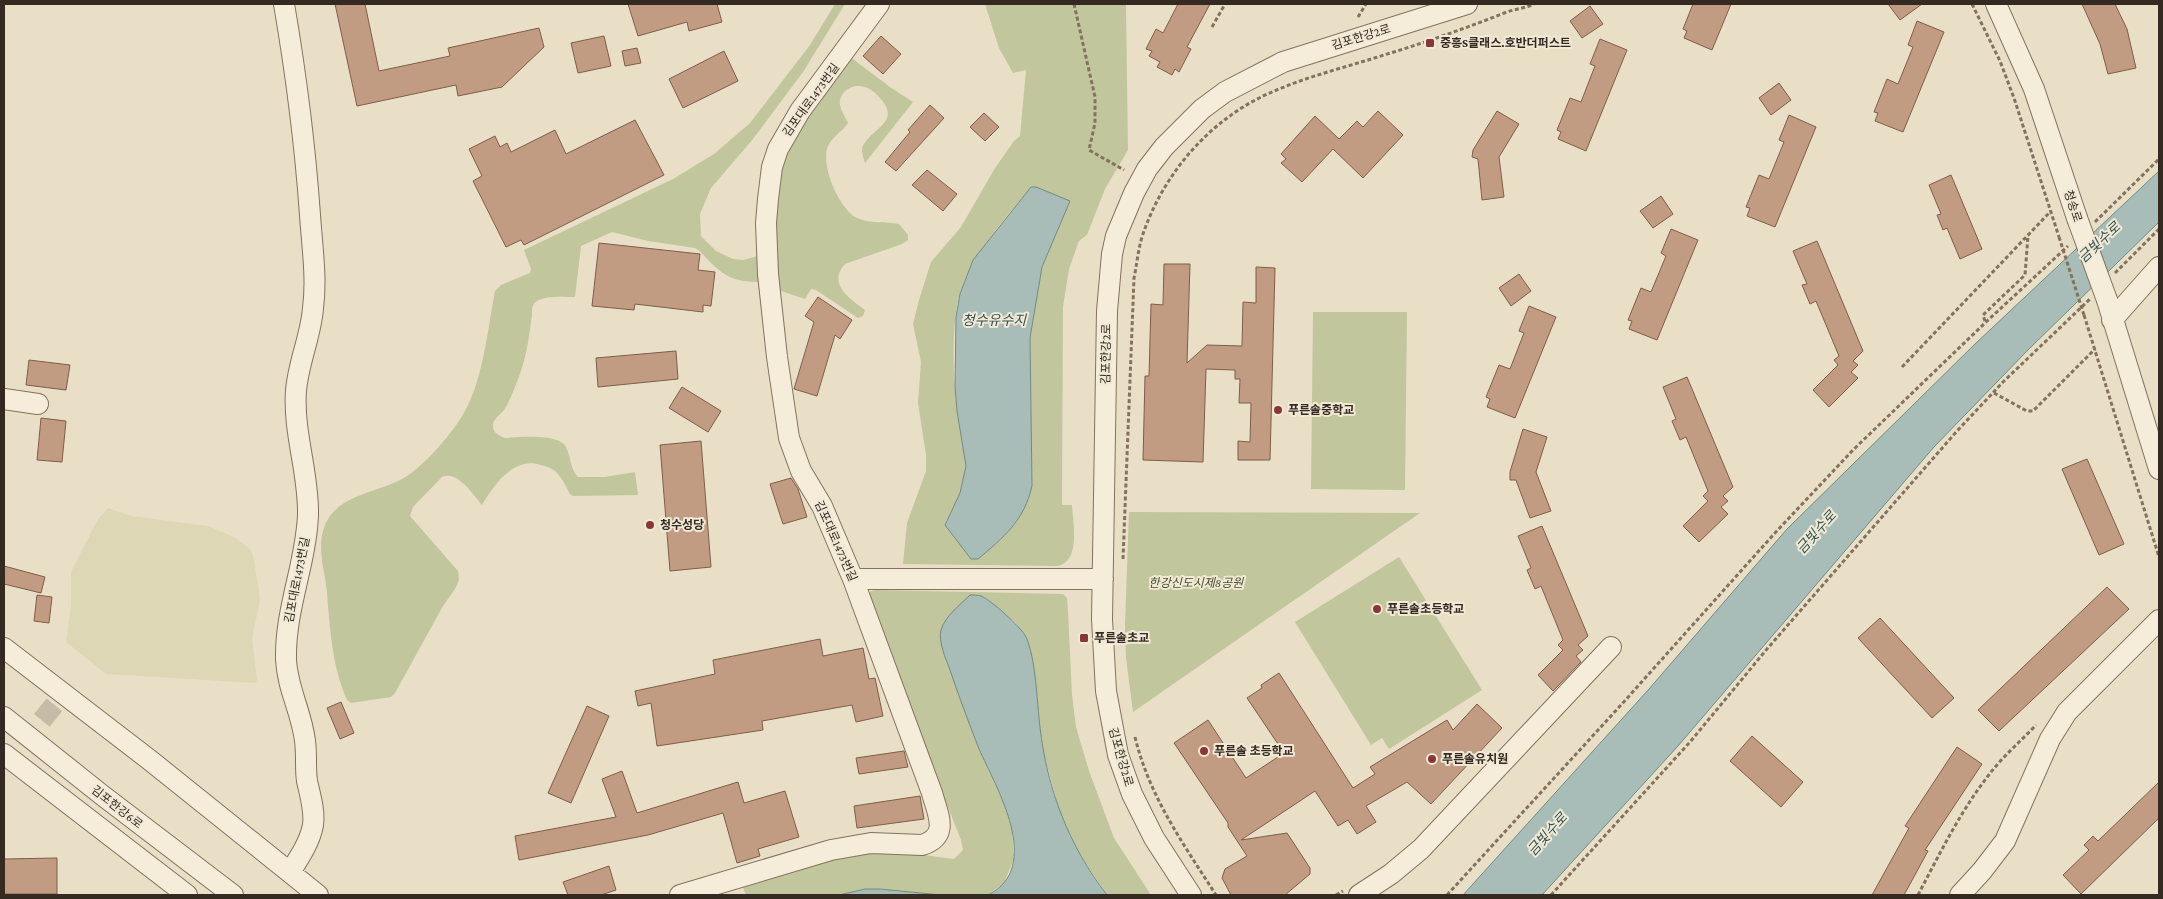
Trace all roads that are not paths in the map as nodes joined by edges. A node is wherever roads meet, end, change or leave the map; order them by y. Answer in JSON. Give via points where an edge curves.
{"nodes":[{"id":1,"x":284,"y":4,"type":"edge"},
{"id":2,"x":880,"y":4,"type":"edge"},
{"id":3,"x":1467,"y":4,"type":"edge"},
{"id":4,"x":1996,"y":4,"type":"edge"},
{"id":5,"x":2159,"y":267,"type":"edge"},
{"id":6,"x":2112,"y":320,"type":"junction"},
{"id":7,"x":4,"y":399,"type":"edge"},
{"id":8,"x":38,"y":404,"type":"dead end"},
{"id":9,"x":2159,"y":469,"type":"edge"},
{"id":10,"x":853,"y":579,"type":"junction"},
{"id":11,"x":1102,"y":580,"type":"junction"},
{"id":12,"x":2159,"y":620,"type":"edge"},
{"id":13,"x":1611,"y":647,"type":"dead end"},
{"id":14,"x":4,"y":648,"type":"edge"},
{"id":15,"x":4,"y":717,"type":"edge"},
{"id":16,"x":4,"y":754,"type":"edge"},
{"id":17,"x":290,"y":872,"type":"junction"},
{"id":18,"x":187,"y":895,"type":"edge"},
{"id":19,"x":233,"y":895,"type":"edge"},
{"id":20,"x":318,"y":895,"type":"edge"},
{"id":21,"x":680,"y":895,"type":"edge"},
{"id":22,"x":1191,"y":895,"type":"edge"},
{"id":23,"x":1359,"y":895,"type":"edge"},
{"id":24,"x":1960,"y":895,"type":"edge"}],
"edges":[{"from":1,"to":17,"type":"street","name":"김포대로1473번길","via":[[306,155],[315,281],[311,322],[296,390],[308,512],[307,532],[292,597],[286,660],[290,691],[305,741],[313,824],[308,842]]},
{"from":2,"to":10,"type":"street","name":"김포대로1473번길","via":[[785,134],[772,167],[766,224],[768,274],[789,438],[801,471],[822,506]]},
{"from":3,"to":11,"type":"street","name":"김포한강2로","via":[[1256,74],[1202,109],[1164,147],[1148,169],[1124,214],[1112,254],[1107,312]]},
{"from":4,"to":6,"type":"street","name":"청송로","bridge":true,"via":[[2034,89],[2084,222],[2100,298]]},
{"from":5,"to":6,"type":"street"},
{"from":6,"to":9,"type":"street","name":"청송로"},
{"from":7,"to":8,"type":"street"},
{"from":10,"to":11,"type":"street"},
{"from":10,"to":21,"type":"street","name":"김포대로1473번길","via":[[932,794],[940,820],[937,837],[922,845],[871,843],[831,850]]},
{"from":11,"to":22,"type":"street","name":"김포한강2로","via":[[1106,690],[1118,755],[1142,816]]},
{"from":12,"to":24,"type":"street","via":[[2067,712],[2050,739],[2005,841]]},
{"from":13,"to":23,"type":"street","via":[[1422,849]]},
{"from":14,"to":17,"type":"street"},
{"from":15,"to":19,"type":"street","name":"김포한강6로"},
{"from":16,"to":18,"type":"street"},
{"from":17,"to":20,"type":"street"}]}
